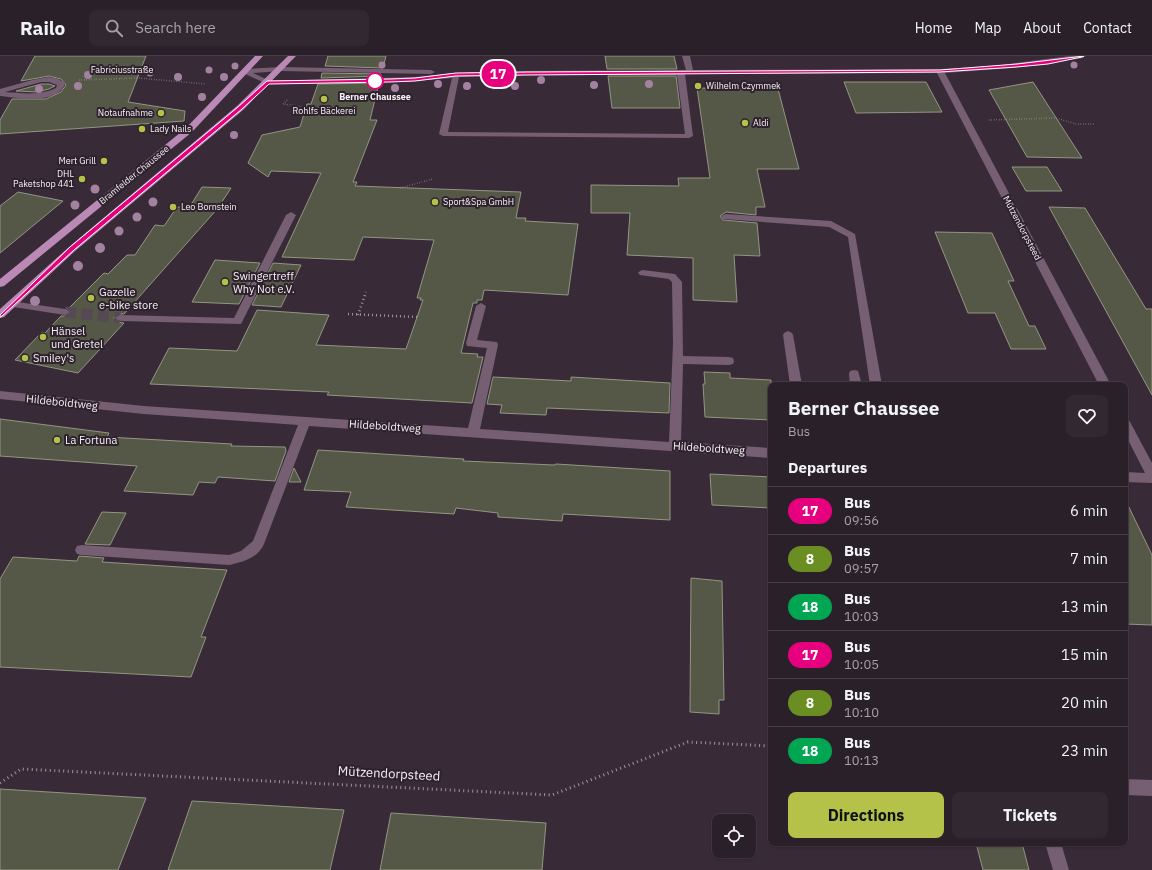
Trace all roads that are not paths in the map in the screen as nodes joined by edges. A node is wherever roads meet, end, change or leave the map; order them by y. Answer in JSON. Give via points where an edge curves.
{"nodes":[{"id":1,"x":260,"y":56,"type":"edge"},
{"id":2,"x":292,"y":56,"type":"edge"},
{"id":3,"x":686,"y":56,"type":"edge"},
{"id":4,"x":1082,"y":56,"type":"edge"},
{"id":5,"x":281,"y":69,"type":"junction"},
{"id":6,"x":940,"y":71,"type":"junction"},
{"id":7,"x":245,"y":72,"type":"junction"},
{"id":8,"x":681,"y":73,"type":"junction"},
{"id":9,"x":690,"y":73,"type":"junction"},
{"id":10,"x":456,"y":74,"type":"junction"},
{"id":11,"x":267,"y":82,"type":"junction"},
{"id":12,"x":0,"y":91,"type":"edge"},
{"id":13,"x":0,"y":94,"type":"edge"},
{"id":14,"x":291,"y":215,"type":"dead end"},
{"id":15,"x":726,"y":218,"type":"dead end"},
{"id":16,"x":643,"y":274,"type":"dead end"},
{"id":17,"x":0,"y":284,"type":"edge"},
{"id":18,"x":11,"y":304,"type":"junction"},
{"id":19,"x":481,"y":306,"type":"dead end"},
{"id":20,"x":65,"y":312,"type":"tunnel mouth"},
{"id":21,"x":0,"y":314,"type":"edge"},
{"id":22,"x":120,"y":318,"type":"tunnel mouth"},
{"id":23,"x":788,"y":335,"type":"dead end"},
{"id":24,"x":677,"y":360,"type":"junction"},
{"id":25,"x":729,"y":361,"type":"dead end"},
{"id":26,"x":854,"y":374,"type":"dead end"},
{"id":27,"x":796,"y":382,"type":"edge"},
{"id":28,"x":855,"y":382,"type":"edge"},
{"id":29,"x":876,"y":382,"type":"edge"},
{"id":30,"x":1103,"y":382,"type":"edge"},
{"id":31,"x":0,"y":395,"type":"edge"},
{"id":32,"x":305,"y":421,"type":"junction"},
{"id":33,"x":1128,"y":429,"type":"edge"},
{"id":34,"x":473,"y":432,"type":"junction"},
{"id":35,"x":675,"y":446,"type":"junction"},
{"id":36,"x":768,"y":452,"type":"edge"},
{"id":37,"x":1152,"y":474,"type":"edge"},
{"id":38,"x":1128,"y":476,"type":"edge"},
{"id":39,"x":1152,"y":478,"type":"edge"},
{"id":40,"x":82,"y":550,"type":"dead end"},
{"id":41,"x":1128,"y":787,"type":"edge"},
{"id":42,"x":1152,"y":788,"type":"edge"},
{"id":43,"x":1054,"y":846,"type":"edge"},
{"id":44,"x":1061,"y":870,"type":"edge"}],
"edges":[{"from":1,"to":7,"type":"main road","name":"Bramfelder Chaussee"},
{"from":2,"to":5,"type":"main road","name":"Bramfelder Chaussee"},
{"from":3,"to":9,"type":"street"},
{"from":4,"to":6,"type":"street","via":[[1025,65]]},
{"from":5,"to":7,"type":"street"},
{"from":5,"to":10,"type":"street"},
{"from":5,"to":11,"type":"main road","name":"Bramfelder Chaussee"},
{"from":6,"to":9,"type":"street"},
{"from":6,"to":30,"type":"street","name":"Mützendorpsteed"},
{"from":7,"to":11,"type":"street"},
{"from":7,"to":17,"type":"main road","name":"Bramfelder Chaussee","via":[[189,130]]},
{"from":8,"to":9,"type":"street"},
{"from":8,"to":10,"type":"street"},
{"from":8,"to":10,"type":"street","via":[[689,136],[443,134]]},
{"from":10,"to":11,"type":"street","via":[[415,79]]},
{"from":11,"to":18,"type":"main road","name":"Bramfelder Chaussee","via":[[240,108],[72,248]]},
{"from":12,"to":13,"type":"street","via":[[44,79],[57,80],[61,84],[59,89],[45,96]]},
{"from":14,"to":22,"type":"street","via":[[237,322]]},
{"from":15,"to":29,"type":"street","via":[[831,224],[852,236]]},
{"from":16,"to":24,"type":"street","via":[[672,276],[677,282]]},
{"from":18,"to":20,"type":"street"},
{"from":18,"to":21,"type":"main road","name":"Bramfelder Chaussee"},
{"from":19,"to":34,"type":"street","via":[[471,343],[493,345]]},
{"from":23,"to":27,"type":"street"},
{"from":24,"to":25,"type":"street"},
{"from":24,"to":35,"type":"street"},
{"from":26,"to":28,"type":"street"},
{"from":31,"to":32,"type":"street","name":"Hildeboldtweg","via":[[144,410]]},
{"from":32,"to":34,"type":"street","name":"Hildeboldtweg"},
{"from":32,"to":40,"type":"street","via":[[258,544],[251,553],[229,560]]},
{"from":33,"to":37,"type":"street"},
{"from":34,"to":35,"type":"street","name":"Hildeboldtweg"},
{"from":35,"to":36,"type":"street","name":"Hildeboldtweg"},
{"from":38,"to":39,"type":"street"},
{"from":41,"to":42,"type":"street"},
{"from":43,"to":44,"type":"street"}]}
